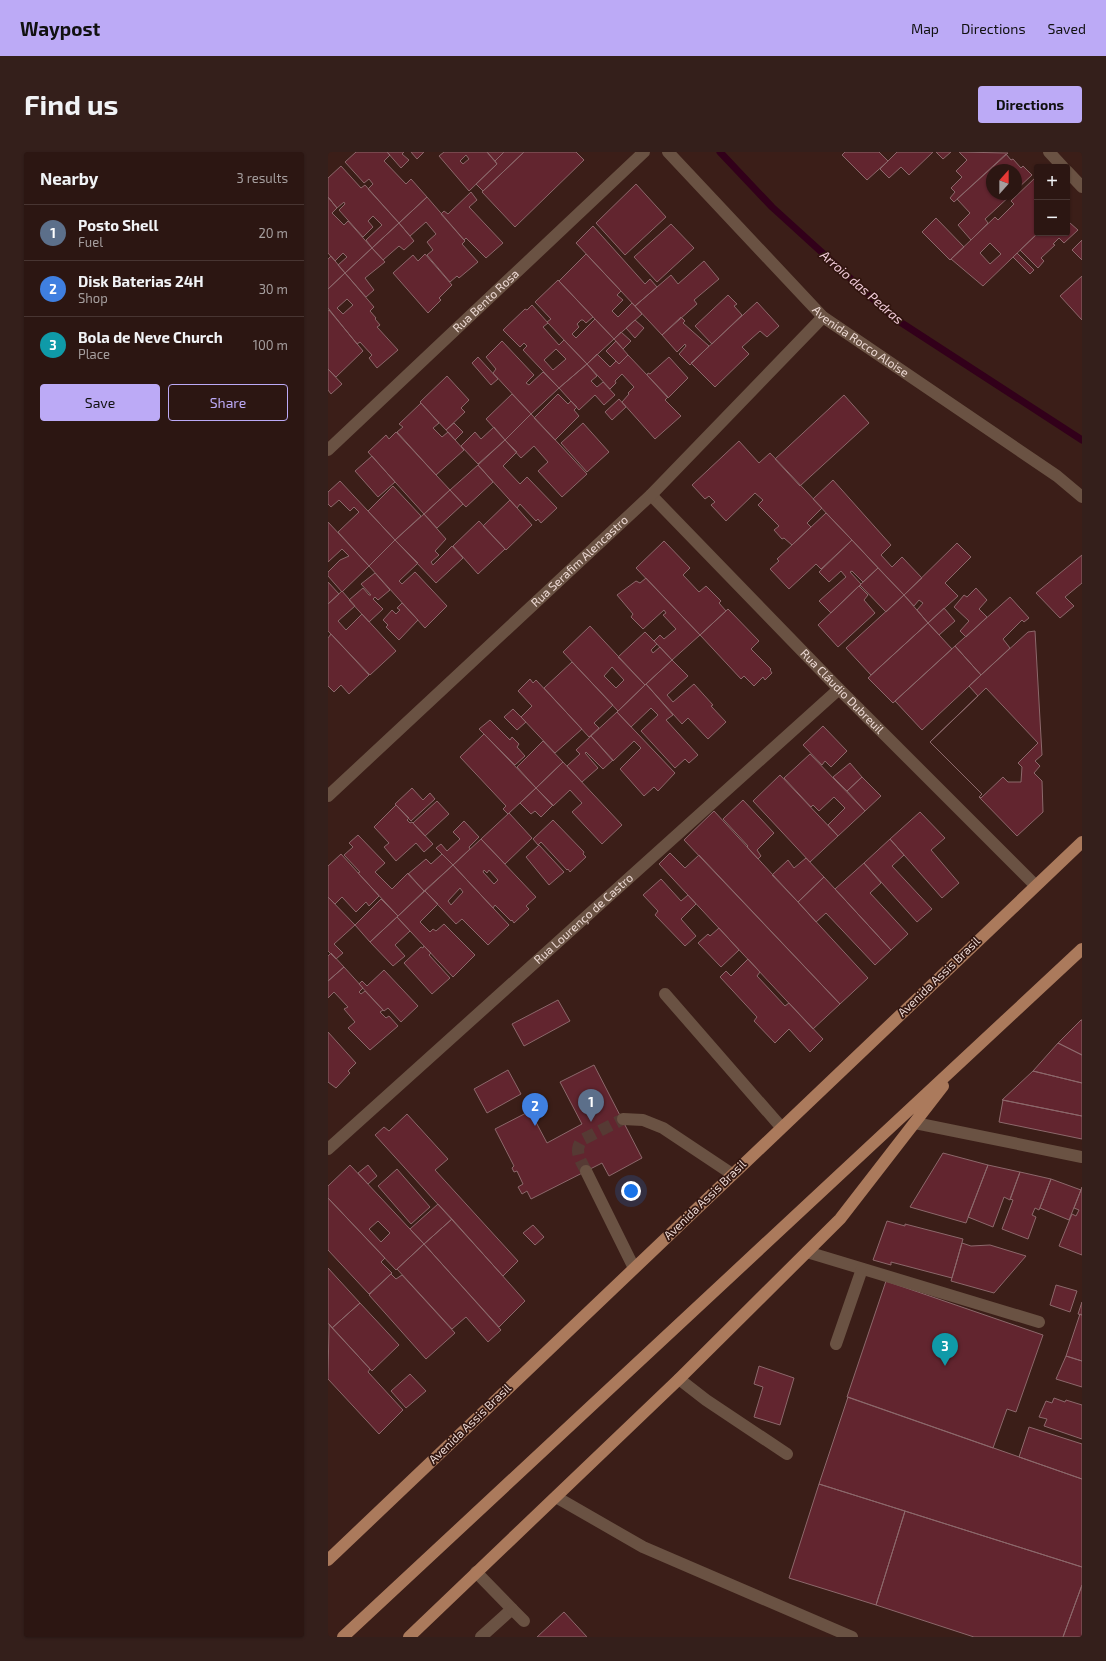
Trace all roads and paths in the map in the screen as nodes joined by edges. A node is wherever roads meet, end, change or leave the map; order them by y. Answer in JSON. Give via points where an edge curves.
{"nodes":[{"id":1,"x":644,"y":152,"type":"edge"},
{"id":2,"x":668,"y":152,"type":"edge"},
{"id":3,"x":1049,"y":152,"type":"edge"},
{"id":4,"x":1060,"y":164,"type":"edge"},
{"id":5,"x":1070,"y":174,"type":"edge"},
{"id":6,"x":1082,"y":187,"type":"edge"},
{"id":7,"x":824,"y":317,"type":"junction"},
{"id":8,"x":328,"y":450,"type":"edge"},
{"id":9,"x":651,"y":496,"type":"junction"},
{"id":10,"x":1082,"y":497,"type":"edge"},
{"id":11,"x":839,"y":690,"type":"junction"},
{"id":12,"x":328,"y":796,"type":"edge"},
{"id":13,"x":1082,"y":842,"type":"edge"},
{"id":14,"x":1035,"y":885,"type":"junction"},
{"id":15,"x":1082,"y":949,"type":"edge"},
{"id":16,"x":665,"y":994,"type":"dead end"},
{"id":17,"x":966,"y":1056,"type":"junction"},
{"id":18,"x":623,"y":1119,"type":"tunnel mouth"},
{"id":19,"x":915,"y":1123,"type":"junction"},
{"id":20,"x":781,"y":1127,"type":"junction"},
{"id":21,"x":328,"y":1149,"type":"edge"},
{"id":22,"x":1082,"y":1157,"type":"edge"},
{"id":23,"x":586,"y":1172,"type":"tunnel mouth"},
{"id":24,"x":732,"y":1174,"type":"junction"},
{"id":25,"x":806,"y":1252,"type":"junction"},
{"id":26,"x":634,"y":1268,"type":"junction"},
{"id":27,"x":862,"y":1269,"type":"junction"},
{"id":28,"x":1039,"y":1322,"type":"dead end"},
{"id":29,"x":836,"y":1344,"type":"dead end"},
{"id":30,"x":679,"y":1379,"type":"junction"},
{"id":31,"x":787,"y":1454,"type":"dead end"},
{"id":32,"x":556,"y":1497,"type":"junction"},
{"id":33,"x":328,"y":1560,"type":"edge"},
{"id":34,"x":476,"y":1572,"type":"junction"},
{"id":35,"x":512,"y":1609,"type":"junction"},
{"id":36,"x":524,"y":1621,"type":"dead end"},
{"id":37,"x":343,"y":1637,"type":"edge"},
{"id":38,"x":409,"y":1637,"type":"edge"},
{"id":39,"x":481,"y":1637,"type":"edge"},
{"id":40,"x":852,"y":1637,"type":"edge"}],
"edges":[{"from":1,"to":8,"type":"street","name":"Rua Bento Rosa"},
{"from":2,"to":7,"type":"street","name":"Avenida Rocco Aloise"},
{"from":3,"to":4,"type":"street"},
{"from":5,"to":6,"type":"street"},
{"from":7,"to":9,"type":"street","name":"Rua Serafim Alencastro"},
{"from":7,"to":10,"type":"street","name":"Avenida Rocco Aloise","via":[[1057,476]]},
{"from":9,"to":11,"type":"street","name":"Rua Cláudio Dubreuil"},
{"from":9,"to":12,"type":"street","name":"Rua Serafim Alencastro"},
{"from":11,"to":14,"type":"street","name":"Rua Cláudio Dubreuil"},
{"from":11,"to":21,"type":"street","name":"Rua Lourenço de Castro"},
{"from":13,"to":14,"type":"main road","name":"Avenida Assis Brasil"},
{"from":14,"to":20,"type":"main road","name":"Avenida Assis Brasil"},
{"from":15,"to":17,"type":"main road"},
{"from":16,"to":20,"type":"street"},
{"from":17,"to":19,"type":"main road"},
{"from":17,"to":37,"type":"main road"},
{"from":18,"to":24,"type":"street","via":[[642,1120],[663,1128]]},
{"from":19,"to":22,"type":"street"},
{"from":19,"to":25,"type":"main road","via":[[840,1219]]},
{"from":20,"to":24,"type":"main road","name":"Avenida Assis Brasil"},
{"from":23,"to":26,"type":"street"},
{"from":24,"to":26,"type":"main road","name":"Avenida Assis Brasil"},
{"from":25,"to":27,"type":"street"},
{"from":25,"to":30,"type":"main road"},
{"from":26,"to":33,"type":"main road","name":"Avenida Assis Brasil"},
{"from":27,"to":28,"type":"street"},
{"from":27,"to":29,"type":"street"},
{"from":30,"to":31,"type":"street"},
{"from":30,"to":32,"type":"main road"},
{"from":32,"to":34,"type":"main road"},
{"from":32,"to":40,"type":"street","via":[[643,1547]]},
{"from":34,"to":35,"type":"street"},
{"from":34,"to":38,"type":"main road"},
{"from":35,"to":36,"type":"street"},
{"from":35,"to":39,"type":"street"}]}
